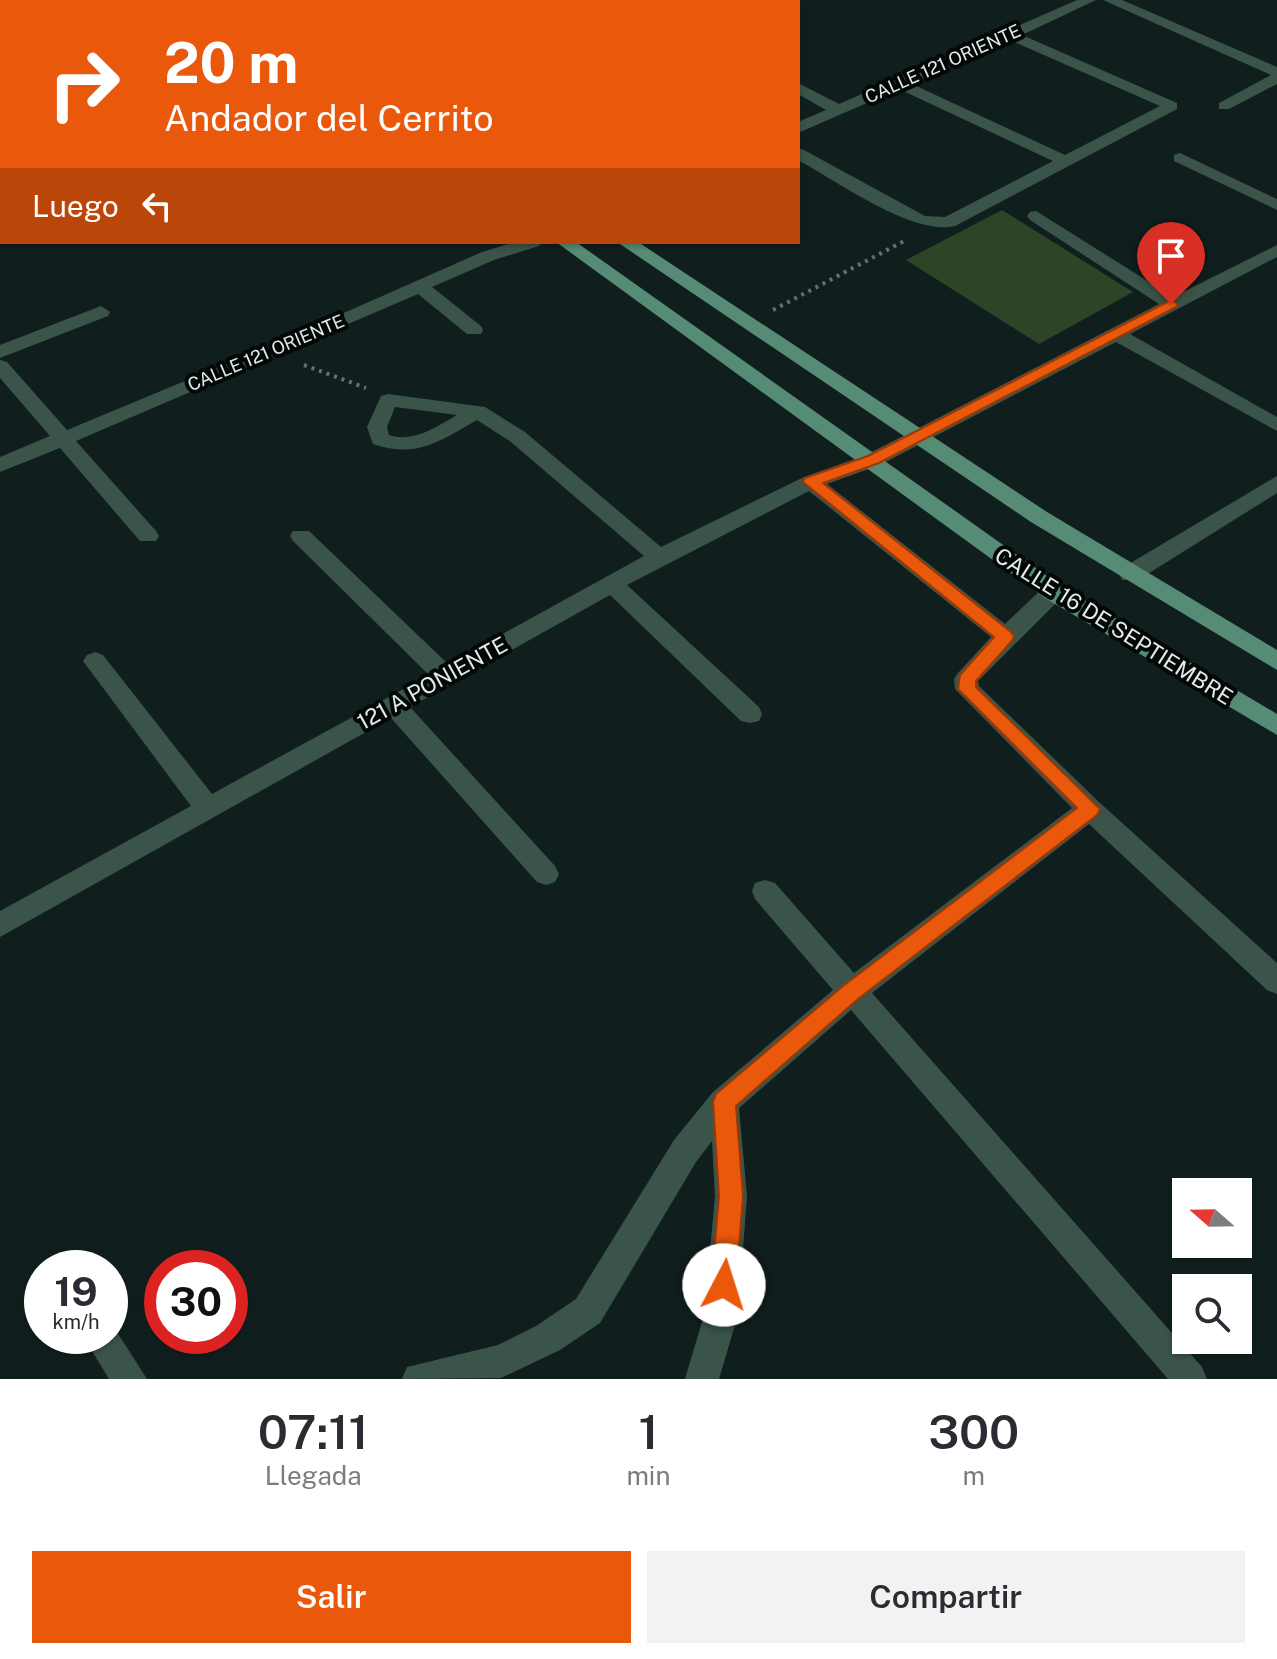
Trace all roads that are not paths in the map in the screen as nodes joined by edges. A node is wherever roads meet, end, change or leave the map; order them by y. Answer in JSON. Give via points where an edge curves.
{"nodes":[{"id":1,"x":1089,"y":0,"type":"edge"},
{"id":2,"x":1110,"y":0,"type":"edge"},
{"id":3,"x":1010,"y":35,"type":"junction"},
{"id":4,"x":1277,"y":72,"type":"edge"},
{"id":5,"x":1277,"y":78,"type":"edge"},
{"id":6,"x":898,"y":83,"type":"junction"},
{"id":7,"x":800,"y":89,"type":"edge"},
{"id":8,"x":1253,"y":91,"type":"junction"},
{"id":9,"x":1277,"y":102,"type":"edge"},
{"id":10,"x":1224,"y":106,"type":"dead end"},
{"id":11,"x":838,"y":110,"type":"junction"},
{"id":12,"x":800,"y":127,"type":"edge"},
{"id":13,"x":800,"y":154,"type":"edge"},
{"id":14,"x":1180,"y":158,"type":"dead end"},
{"id":15,"x":1065,"y":161,"type":"junction"},
{"id":16,"x":1277,"y":205,"type":"edge"},
{"id":17,"x":1036,"y":216,"type":"dead end"},
{"id":18,"x":473,"y":244,"type":"edge"},
{"id":19,"x":527,"y":244,"type":"edge"},
{"id":20,"x":568,"y":244,"type":"edge"},
{"id":21,"x":629,"y":244,"type":"edge"},
{"id":22,"x":1277,"y":250,"type":"edge"},
{"id":23,"x":488,"y":256,"type":"junction"},
{"id":24,"x":1255,"y":261,"type":"junction"},
{"id":25,"x":1277,"y":273,"type":"edge"},
{"id":26,"x":421,"y":287,"type":"junction"},
{"id":27,"x":1171,"y":304,"type":"junction"},
{"id":28,"x":101,"y":312,"type":"dead end"},
{"id":29,"x":474,"y":330,"type":"dead end"},
{"id":30,"x":1116,"y":334,"type":"junction"},
{"id":31,"x":0,"y":352,"type":"edge"},
{"id":32,"x":0,"y":366,"type":"edge"},
{"id":33,"x":478,"y":411,"type":"junction"},
{"id":34,"x":1277,"y":425,"type":"edge"},
{"id":35,"x":917,"y":435,"type":"junction"},
{"id":36,"x":64,"y":438,"type":"junction"},
{"id":37,"x":873,"y":460,"type":"junction"},
{"id":38,"x":0,"y":465,"type":"edge"},
{"id":39,"x":811,"y":482,"type":"junction"},
{"id":40,"x":1277,"y":483,"type":"edge"},
{"id":41,"x":148,"y":536,"type":"dead end"},
{"id":42,"x":301,"y":536,"type":"dead end"},
{"id":43,"x":659,"y":557,"type":"junction"},
{"id":44,"x":1130,"y":574,"type":"junction"},
{"id":45,"x":611,"y":583,"type":"junction"},
{"id":46,"x":1053,"y":592,"type":"junction"},
{"id":47,"x":1005,"y":637,"type":"junction"},
{"id":48,"x":95,"y":661,"type":"dead end"},
{"id":49,"x":1277,"y":661,"type":"edge"},
{"id":50,"x":445,"y":676,"type":"junction"},
{"id":51,"x":393,"y":704,"type":"junction"},
{"id":52,"x":750,"y":714,"type":"dead end"},
{"id":53,"x":1277,"y":726,"type":"edge"},
{"id":54,"x":1090,"y":809,"type":"junction"},
{"id":55,"x":209,"y":810,"type":"junction"},
{"id":56,"x":546,"y":874,"type":"dead end"},
{"id":57,"x":765,"y":891,"type":"dead end"},
{"id":58,"x":0,"y":925,"type":"edge"},
{"id":59,"x":1277,"y":981,"type":"edge"},
{"id":60,"x":850,"y":993,"type":"junction"},
{"id":61,"x":724,"y":1102,"type":"junction"},
{"id":62,"x":112,"y":1354,"type":"edge"},
{"id":63,"x":130,"y":1379,"type":"edge"},
{"id":64,"x":419,"y":1379,"type":"edge"},
{"id":65,"x":702,"y":1379,"type":"edge"},
{"id":66,"x":1190,"y":1379,"type":"edge"}],
"edges":[{"from":1,"to":3,"type":"street","name":"CALLE 121 ORIENTE"},
{"from":2,"to":4,"type":"street"},
{"from":3,"to":6,"type":"street","name":"CALLE 121 ORIENTE"},
{"from":3,"to":15,"type":"street","via":[[1172,106]]},
{"from":5,"to":8,"type":"street"},
{"from":6,"to":11,"type":"street","name":"CALLE 121 ORIENTE"},
{"from":6,"to":15,"type":"street"},
{"from":7,"to":11,"type":"street"},
{"from":8,"to":9,"type":"street"},
{"from":8,"to":10,"type":"street"},
{"from":11,"to":12,"type":"street","name":"CALLE 121 ORIENTE"},
{"from":13,"to":15,"type":"street","via":[[935,224],[949,222]]},
{"from":14,"to":16,"type":"street"},
{"from":17,"to":27,"type":"street"},
{"from":18,"to":23,"type":"street"},
{"from":19,"to":23,"type":"street","name":"CALLE 121 ORIENTE"},
{"from":20,"to":37,"type":"main road","name":"CALLE 16 DE SEPTIEMBRE"},
{"from":21,"to":35,"type":"main road"},
{"from":22,"to":24,"type":"street","name":"121 A PONIENTE"},
{"from":23,"to":26,"type":"street","name":"CALLE 121 ORIENTE"},
{"from":24,"to":25,"type":"street"},
{"from":24,"to":27,"type":"street","name":"121 A PONIENTE"},
{"from":26,"to":29,"type":"street"},
{"from":26,"to":36,"type":"street","name":"CALLE 121 ORIENTE"},
{"from":27,"to":30,"type":"street","name":"121 A PONIENTE"},
{"from":28,"to":31,"type":"street"},
{"from":30,"to":34,"type":"street"},
{"from":30,"to":35,"type":"street","name":"121 A PONIENTE"},
{"from":32,"to":36,"type":"street"},
{"from":33,"to":33,"type":"street","via":[[417,444],[391,445],[380,439],[377,427],[388,400]]},
{"from":33,"to":43,"type":"street","via":[[529,445]]},
{"from":35,"to":37,"type":"street","name":"121 A PONIENTE"},
{"from":35,"to":44,"type":"main road"},
{"from":36,"to":38,"type":"street","name":"CALLE 121 ORIENTE"},
{"from":36,"to":41,"type":"street"},
{"from":37,"to":39,"type":"street","name":"121 A PONIENTE"},
{"from":37,"to":46,"type":"main road","name":"CALLE 16 DE SEPTIEMBRE"},
{"from":39,"to":43,"type":"street","name":"121 A PONIENTE"},
{"from":39,"to":47,"type":"street"},
{"from":40,"to":44,"type":"street"},
{"from":42,"to":50,"type":"street"},
{"from":43,"to":45,"type":"street","name":"121 A PONIENTE"},
{"from":44,"to":49,"type":"main road"},
{"from":45,"to":50,"type":"street","name":"121 A PONIENTE"},
{"from":45,"to":52,"type":"street"},
{"from":46,"to":47,"type":"street"},
{"from":46,"to":53,"type":"main road","name":"CALLE 16 DE SEPTIEMBRE"},
{"from":47,"to":54,"type":"street","via":[[966,679],[967,689]]},
{"from":48,"to":55,"type":"street"},
{"from":50,"to":51,"type":"street","name":"121 A PONIENTE"},
{"from":51,"to":55,"type":"street","name":"121 A PONIENTE"},
{"from":51,"to":56,"type":"street"},
{"from":54,"to":59,"type":"street"},
{"from":54,"to":60,"type":"street"},
{"from":55,"to":58,"type":"street","name":"121 A PONIENTE"},
{"from":57,"to":60,"type":"street"},
{"from":60,"to":61,"type":"street"},
{"from":60,"to":66,"type":"street"},
{"from":61,"to":64,"type":"street","via":[[685,1151],[588,1311],[501,1361]]},
{"from":61,"to":65,"type":"street","via":[[731,1196],[721,1315]]},
{"from":62,"to":63,"type":"street"}]}
